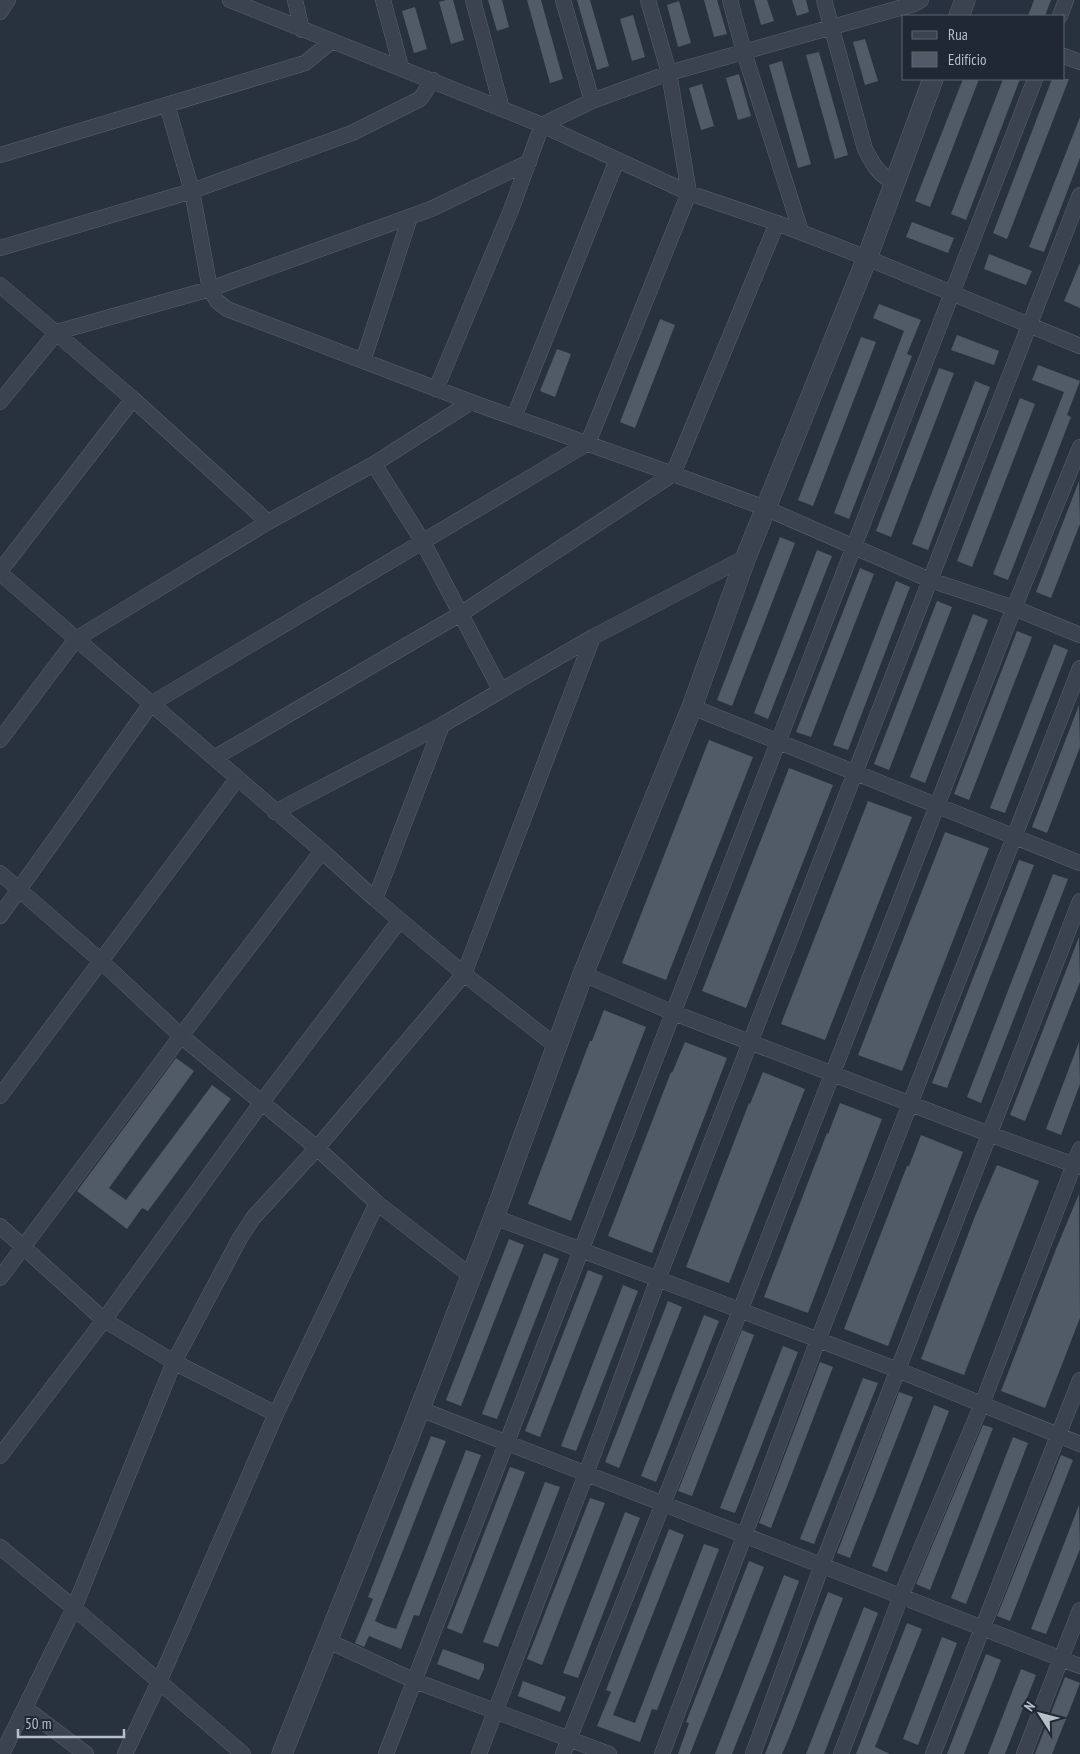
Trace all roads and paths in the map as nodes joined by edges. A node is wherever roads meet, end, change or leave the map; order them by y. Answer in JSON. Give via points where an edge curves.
{"nodes":[{"id":1,"x":8,"y":0,"type":"edge"},
{"id":2,"x":230,"y":0,"type":"edge"},
{"id":3,"x":295,"y":0,"type":"edge"},
{"id":4,"x":383,"y":0,"type":"edge"},
{"id":5,"x":473,"y":0,"type":"edge"},
{"id":6,"x":563,"y":0,"type":"edge"},
{"id":7,"x":648,"y":0,"type":"edge"},
{"id":8,"x":730,"y":0,"type":"edge"},
{"id":9,"x":824,"y":0,"type":"edge"},
{"id":10,"x":1066,"y":0,"type":"edge"},
{"id":11,"x":916,"y":5,"type":"edge"},
{"id":12,"x":0,"y":12,"type":"edge"},
{"id":13,"x":1060,"y":15,"type":"edge"},
{"id":14,"x":832,"y":27,"type":"junction"},
{"id":15,"x":302,"y":30,"type":"junction"},
{"id":16,"x":332,"y":41,"type":"junction"},
{"id":17,"x":744,"y":52,"type":"junction"},
{"id":18,"x":1065,"y":56,"type":"edge"},
{"id":19,"x":1080,"y":62,"type":"edge"},
{"id":20,"x":401,"y":68,"type":"junction"},
{"id":21,"x":669,"y":72,"type":"junction"},
{"id":22,"x":433,"y":80,"type":"junction"},
{"id":23,"x":1035,"y":80,"type":"edge"},
{"id":24,"x":929,"y":84,"type":"edge"},
{"id":25,"x":592,"y":101,"type":"junction"},
{"id":26,"x":167,"y":105,"type":"junction"},
{"id":27,"x":502,"y":109,"type":"junction"},
{"id":28,"x":542,"y":125,"type":"junction"},
{"id":29,"x":0,"y":155,"type":"edge"},
{"id":30,"x":617,"y":160,"type":"junction"},
{"id":31,"x":529,"y":162,"type":"junction"},
{"id":32,"x":896,"y":183,"type":"junction"},
{"id":33,"x":192,"y":192,"type":"junction"},
{"id":34,"x":689,"y":193,"type":"junction"},
{"id":35,"x":1080,"y":194,"type":"edge"},
{"id":36,"x":410,"y":216,"type":"junction"},
{"id":37,"x":777,"y":222,"type":"junction"},
{"id":38,"x":802,"y":232,"type":"junction"},
{"id":39,"x":0,"y":248,"type":"edge"},
{"id":40,"x":867,"y":258,"type":"junction"},
{"id":41,"x":0,"y":285,"type":"edge"},
{"id":42,"x":210,"y":289,"type":"junction"},
{"id":43,"x":953,"y":292,"type":"junction"},
{"id":44,"x":1029,"y":324,"type":"junction"},
{"id":45,"x":57,"y":332,"type":"junction"},
{"id":46,"x":1080,"y":346,"type":"edge"},
{"id":47,"x":363,"y":361,"type":"junction"},
{"id":48,"x":436,"y":388,"type":"junction"},
{"id":49,"x":133,"y":399,"type":"junction"},
{"id":50,"x":0,"y":402,"type":"edge"},
{"id":51,"x":471,"y":402,"type":"junction"},
{"id":52,"x":514,"y":417,"type":"junction"},
{"id":53,"x":588,"y":443,"type":"junction"},
{"id":54,"x":1080,"y":447,"type":"edge"},
{"id":55,"x":374,"y":464,"type":"junction"},
{"id":56,"x":673,"y":474,"type":"junction"},
{"id":57,"x":766,"y":508,"type":"junction"},
{"id":58,"x":268,"y":522,"type":"junction"},
{"id":59,"x":423,"y":542,"type":"junction"},
{"id":60,"x":853,"y":546,"type":"junction"},
{"id":61,"x":746,"y":557,"type":"junction"},
{"id":62,"x":0,"y":572,"type":"edge"},
{"id":63,"x":930,"y":580,"type":"junction"},
{"id":64,"x":1014,"y":608,"type":"junction"},
{"id":65,"x":462,"y":613,"type":"junction"},
{"id":66,"x":1080,"y":635,"type":"edge"},
{"id":67,"x":594,"y":637,"type":"junction"},
{"id":68,"x":76,"y":639,"type":"junction"},
{"id":69,"x":1080,"y":668,"type":"edge"},
{"id":70,"x":501,"y":690,"type":"junction"},
{"id":71,"x":151,"y":704,"type":"junction"},
{"id":72,"x":692,"y":707,"type":"junction"},
{"id":73,"x":442,"y":724,"type":"junction"},
{"id":74,"x":0,"y":740,"type":"edge"},
{"id":75,"x":779,"y":743,"type":"junction"},
{"id":76,"x":214,"y":758,"type":"junction"},
{"id":77,"x":855,"y":773,"type":"junction"},
{"id":78,"x":237,"y":779,"type":"junction"},
{"id":79,"x":937,"y":806,"type":"junction"},
{"id":80,"x":275,"y":812,"type":"junction"},
{"id":81,"x":1013,"y":836,"type":"junction"},
{"id":82,"x":322,"y":851,"type":"junction"},
{"id":83,"x":1080,"y":863,"type":"edge"},
{"id":84,"x":0,"y":873,"type":"edge"},
{"id":85,"x":19,"y":890,"type":"junction"},
{"id":86,"x":375,"y":899,"type":"junction"},
{"id":87,"x":1080,"y":901,"type":"edge"},
{"id":88,"x":0,"y":916,"type":"edge"},
{"id":89,"x":400,"y":920,"type":"junction"},
{"id":90,"x":101,"y":961,"type":"junction"},
{"id":91,"x":464,"y":974,"type":"junction"},
{"id":92,"x":583,"y":974,"type":"junction"},
{"id":93,"x":674,"y":1013,"type":"junction"},
{"id":94,"x":181,"y":1036,"type":"junction"},
{"id":95,"x":750,"y":1042,"type":"junction"},
{"id":96,"x":556,"y":1046,"type":"junction"},
{"id":97,"x":832,"y":1074,"type":"junction"},
{"id":98,"x":0,"y":1096,"type":"edge"},
{"id":99,"x":262,"y":1102,"type":"junction"},
{"id":100,"x":910,"y":1103,"type":"junction"},
{"id":101,"x":990,"y":1134,"type":"junction"},
{"id":102,"x":317,"y":1148,"type":"junction"},
{"id":103,"x":1080,"y":1149,"type":"edge"},
{"id":104,"x":1077,"y":1165,"type":"edge"},
{"id":105,"x":377,"y":1203,"type":"junction"},
{"id":106,"x":494,"y":1217,"type":"junction"},
{"id":107,"x":0,"y":1226,"type":"edge"},
{"id":108,"x":23,"y":1247,"type":"junction"},
{"id":109,"x":582,"y":1251,"type":"junction"},
{"id":110,"x":471,"y":1276,"type":"junction"},
{"id":111,"x":0,"y":1278,"type":"edge"},
{"id":112,"x":658,"y":1280,"type":"junction"},
{"id":113,"x":740,"y":1311,"type":"junction"},
{"id":114,"x":104,"y":1320,"type":"junction"},
{"id":115,"x":818,"y":1340,"type":"junction"},
{"id":116,"x":174,"y":1362,"type":"junction"},
{"id":117,"x":898,"y":1370,"type":"junction"},
{"id":118,"x":1080,"y":1380,"type":"edge"},
{"id":119,"x":982,"y":1404,"type":"junction"},
{"id":120,"x":420,"y":1409,"type":"junction"},
{"id":121,"x":276,"y":1414,"type":"junction"},
{"id":122,"x":1059,"y":1435,"type":"junction"},
{"id":123,"x":507,"y":1443,"type":"junction"},
{"id":124,"x":1080,"y":1444,"type":"edge"},
{"id":125,"x":0,"y":1456,"type":"edge"},
{"id":126,"x":586,"y":1474,"type":"junction"},
{"id":127,"x":662,"y":1503,"type":"junction"},
{"id":128,"x":744,"y":1535,"type":"junction"},
{"id":129,"x":0,"y":1547,"type":"edge"},
{"id":130,"x":822,"y":1566,"type":"junction"},
{"id":131,"x":901,"y":1596,"type":"junction"},
{"id":132,"x":74,"y":1608,"type":"junction"},
{"id":133,"x":1080,"y":1610,"type":"edge"},
{"id":134,"x":982,"y":1627,"type":"junction"},
{"id":135,"x":326,"y":1640,"type":"junction"},
{"id":136,"x":1061,"y":1658,"type":"junction"},
{"id":137,"x":1080,"y":1666,"type":"edge"},
{"id":138,"x":159,"y":1682,"type":"junction"},
{"id":139,"x":415,"y":1682,"type":"junction"},
{"id":140,"x":25,"y":1708,"type":"junction"},
{"id":141,"x":496,"y":1711,"type":"junction"},
{"id":142,"x":569,"y":1738,"type":"junction"},
{"id":143,"x":2,"y":1754,"type":"edge"},
{"id":144,"x":86,"y":1754,"type":"edge"},
{"id":145,"x":125,"y":1754,"type":"edge"},
{"id":146,"x":243,"y":1754,"type":"edge"},
{"id":147,"x":282,"y":1754,"type":"edge"},
{"id":148,"x":386,"y":1754,"type":"edge"},
{"id":149,"x":479,"y":1754,"type":"edge"},
{"id":150,"x":564,"y":1754,"type":"edge"},
{"id":151,"x":609,"y":1754,"type":"edge"},
{"id":152,"x":662,"y":1754,"type":"edge"},
{"id":153,"x":753,"y":1754,"type":"edge"},
{"id":154,"x":841,"y":1754,"type":"edge"},
{"id":155,"x":933,"y":1754,"type":"edge"},
{"id":156,"x":1024,"y":1754,"type":"edge"}],
"edges":[{"from":1,"to":12,"type":"street"},
{"from":2,"to":15,"type":"street"},
{"from":3,"to":15,"type":"street"},
{"from":4,"to":20,"type":"street"},
{"from":5,"to":27,"type":"street"},
{"from":6,"to":25,"type":"street"},
{"from":7,"to":21,"type":"street"},
{"from":8,"to":17,"type":"street"},
{"from":9,"to":14,"type":"street"},
{"from":10,"to":13,"type":"street"},
{"from":11,"to":14,"type":"street"},
{"from":14,"to":17,"type":"street"},
{"from":14,"to":32,"type":"street","via":[[865,149],[877,170]]},
{"from":15,"to":16,"type":"street"},
{"from":16,"to":20,"type":"street"},
{"from":16,"to":26,"type":"street","via":[[305,63]]},
{"from":17,"to":21,"type":"street"},
{"from":17,"to":38,"type":"street"},
{"from":18,"to":19,"type":"street"},
{"from":20,"to":22,"type":"street"},
{"from":21,"to":25,"type":"street"},
{"from":21,"to":34,"type":"street"},
{"from":22,"to":27,"type":"street"},
{"from":22,"to":33,"type":"street","via":[[420,99],[352,133]]},
{"from":23,"to":43,"type":"street"},
{"from":24,"to":32,"type":"street"},
{"from":25,"to":28,"type":"street"},
{"from":26,"to":29,"type":"street"},
{"from":26,"to":33,"type":"street"},
{"from":27,"to":28,"type":"street"},
{"from":28,"to":30,"type":"street"},
{"from":28,"to":31,"type":"street"},
{"from":30,"to":34,"type":"street"},
{"from":30,"to":52,"type":"street"},
{"from":31,"to":36,"type":"street"},
{"from":31,"to":48,"type":"street"},
{"from":32,"to":40,"type":"street"},
{"from":33,"to":39,"type":"street"},
{"from":33,"to":42,"type":"street"},
{"from":34,"to":37,"type":"street"},
{"from":34,"to":53,"type":"street"},
{"from":35,"to":44,"type":"street"},
{"from":36,"to":42,"type":"street"},
{"from":36,"to":47,"type":"street"},
{"from":37,"to":38,"type":"street"},
{"from":37,"to":56,"type":"street"},
{"from":38,"to":40,"type":"street"},
{"from":40,"to":43,"type":"street"},
{"from":40,"to":57,"type":"street"},
{"from":41,"to":45,"type":"street"},
{"from":42,"to":45,"type":"street"},
{"from":42,"to":47,"type":"street","via":[[226,309]]},
{"from":43,"to":44,"type":"street"},
{"from":43,"to":60,"type":"street"},
{"from":44,"to":46,"type":"street"},
{"from":44,"to":63,"type":"street"},
{"from":45,"to":49,"type":"street"},
{"from":45,"to":50,"type":"street"},
{"from":47,"to":48,"type":"street"},
{"from":48,"to":51,"type":"street"},
{"from":49,"to":58,"type":"street"},
{"from":49,"to":62,"type":"street"},
{"from":51,"to":52,"type":"street"},
{"from":51,"to":55,"type":"street"},
{"from":52,"to":53,"type":"street"},
{"from":53,"to":56,"type":"street"},
{"from":53,"to":59,"type":"street"},
{"from":54,"to":64,"type":"street"},
{"from":55,"to":58,"type":"street"},
{"from":55,"to":59,"type":"street"},
{"from":56,"to":57,"type":"street"},
{"from":56,"to":65,"type":"street"},
{"from":57,"to":60,"type":"street"},
{"from":57,"to":61,"type":"street"},
{"from":58,"to":68,"type":"street"},
{"from":59,"to":65,"type":"street"},
{"from":59,"to":71,"type":"street"},
{"from":60,"to":63,"type":"street"},
{"from":60,"to":75,"type":"street"},
{"from":61,"to":67,"type":"street"},
{"from":61,"to":72,"type":"street"},
{"from":62,"to":68,"type":"street"},
{"from":63,"to":64,"type":"street"},
{"from":63,"to":77,"type":"street"},
{"from":64,"to":66,"type":"street"},
{"from":64,"to":79,"type":"street"},
{"from":65,"to":70,"type":"street"},
{"from":65,"to":76,"type":"street"},
{"from":67,"to":70,"type":"street"},
{"from":67,"to":91,"type":"street"},
{"from":68,"to":71,"type":"street"},
{"from":68,"to":74,"type":"street"},
{"from":69,"to":81,"type":"street"},
{"from":70,"to":73,"type":"street"},
{"from":71,"to":76,"type":"street"},
{"from":71,"to":85,"type":"street"},
{"from":72,"to":75,"type":"street"},
{"from":72,"to":92,"type":"street"},
{"from":73,"to":80,"type":"street"},
{"from":73,"to":86,"type":"street"},
{"from":75,"to":77,"type":"street"},
{"from":75,"to":93,"type":"street"},
{"from":76,"to":78,"type":"street"},
{"from":77,"to":79,"type":"street"},
{"from":77,"to":95,"type":"street"},
{"from":78,"to":80,"type":"street"},
{"from":78,"to":90,"type":"street"},
{"from":79,"to":81,"type":"street"},
{"from":79,"to":97,"type":"street"},
{"from":80,"to":82,"type":"street"},
{"from":81,"to":83,"type":"street"},
{"from":81,"to":100,"type":"street"},
{"from":82,"to":86,"type":"street"},
{"from":82,"to":94,"type":"street"},
{"from":84,"to":85,"type":"street"},
{"from":85,"to":88,"type":"street"},
{"from":85,"to":90,"type":"street"},
{"from":86,"to":89,"type":"street"},
{"from":87,"to":101,"type":"street"},
{"from":89,"to":91,"type":"street"},
{"from":89,"to":99,"type":"street"},
{"from":90,"to":94,"type":"street"},
{"from":90,"to":98,"type":"street"},
{"from":91,"to":96,"type":"street"},
{"from":91,"to":102,"type":"street"},
{"from":92,"to":93,"type":"street"},
{"from":92,"to":96,"type":"street"},
{"from":93,"to":95,"type":"street"},
{"from":93,"to":109,"type":"street"},
{"from":94,"to":99,"type":"street"},
{"from":94,"to":108,"type":"street"},
{"from":95,"to":97,"type":"street"},
{"from":95,"to":112,"type":"street"},
{"from":96,"to":106,"type":"street"},
{"from":97,"to":100,"type":"street"},
{"from":97,"to":113,"type":"street"},
{"from":99,"to":102,"type":"street"},
{"from":99,"to":114,"type":"street"},
{"from":100,"to":101,"type":"street"},
{"from":100,"to":115,"type":"street"},
{"from":101,"to":104,"type":"street"},
{"from":101,"to":117,"type":"street"},
{"from":102,"to":105,"type":"street"},
{"from":102,"to":116,"type":"street","via":[[240,1238]]},
{"from":103,"to":104,"type":"street"},
{"from":104,"to":119,"type":"street"},
{"from":105,"to":110,"type":"street"},
{"from":105,"to":121,"type":"street"},
{"from":106,"to":109,"type":"street"},
{"from":106,"to":110,"type":"street"},
{"from":107,"to":108,"type":"street"},
{"from":108,"to":111,"type":"street"},
{"from":108,"to":114,"type":"street"},
{"from":109,"to":112,"type":"street"},
{"from":109,"to":123,"type":"street"},
{"from":110,"to":120,"type":"street"},
{"from":112,"to":113,"type":"street"},
{"from":112,"to":126,"type":"street"},
{"from":113,"to":115,"type":"street"},
{"from":113,"to":127,"type":"street"},
{"from":114,"to":116,"type":"street"},
{"from":114,"to":125,"type":"street"},
{"from":115,"to":117,"type":"street"},
{"from":115,"to":128,"type":"street"},
{"from":116,"to":121,"type":"street"},
{"from":116,"to":132,"type":"street"},
{"from":117,"to":119,"type":"street"},
{"from":117,"to":130,"type":"street"},
{"from":118,"to":122,"type":"street"},
{"from":119,"to":122,"type":"street"},
{"from":119,"to":131,"type":"street"},
{"from":120,"to":123,"type":"street"},
{"from":120,"to":135,"type":"street"},
{"from":121,"to":138,"type":"street"},
{"from":122,"to":124,"type":"street"},
{"from":122,"to":134,"type":"street"},
{"from":123,"to":126,"type":"street"},
{"from":123,"to":139,"type":"street"},
{"from":126,"to":127,"type":"street"},
{"from":126,"to":141,"type":"street"},
{"from":127,"to":128,"type":"street"},
{"from":127,"to":142,"type":"street"},
{"from":128,"to":130,"type":"street"},
{"from":128,"to":152,"type":"street"},
{"from":129,"to":132,"type":"street"},
{"from":130,"to":131,"type":"street"},
{"from":130,"to":153,"type":"street"},
{"from":131,"to":134,"type":"street"},
{"from":131,"to":154,"type":"street"},
{"from":132,"to":138,"type":"street"},
{"from":132,"to":140,"type":"street"},
{"from":133,"to":136,"type":"street"},
{"from":134,"to":136,"type":"street"},
{"from":134,"to":155,"type":"street"},
{"from":135,"to":139,"type":"street"},
{"from":135,"to":147,"type":"street"},
{"from":136,"to":137,"type":"street"},
{"from":136,"to":156,"type":"street"},
{"from":138,"to":145,"type":"street"},
{"from":138,"to":146,"type":"street"},
{"from":139,"to":141,"type":"street"},
{"from":139,"to":148,"type":"street"},
{"from":140,"to":143,"type":"street"},
{"from":140,"to":144,"type":"street"},
{"from":141,"to":142,"type":"street"},
{"from":141,"to":149,"type":"street"},
{"from":142,"to":150,"type":"street"},
{"from":142,"to":151,"type":"street"}]}
